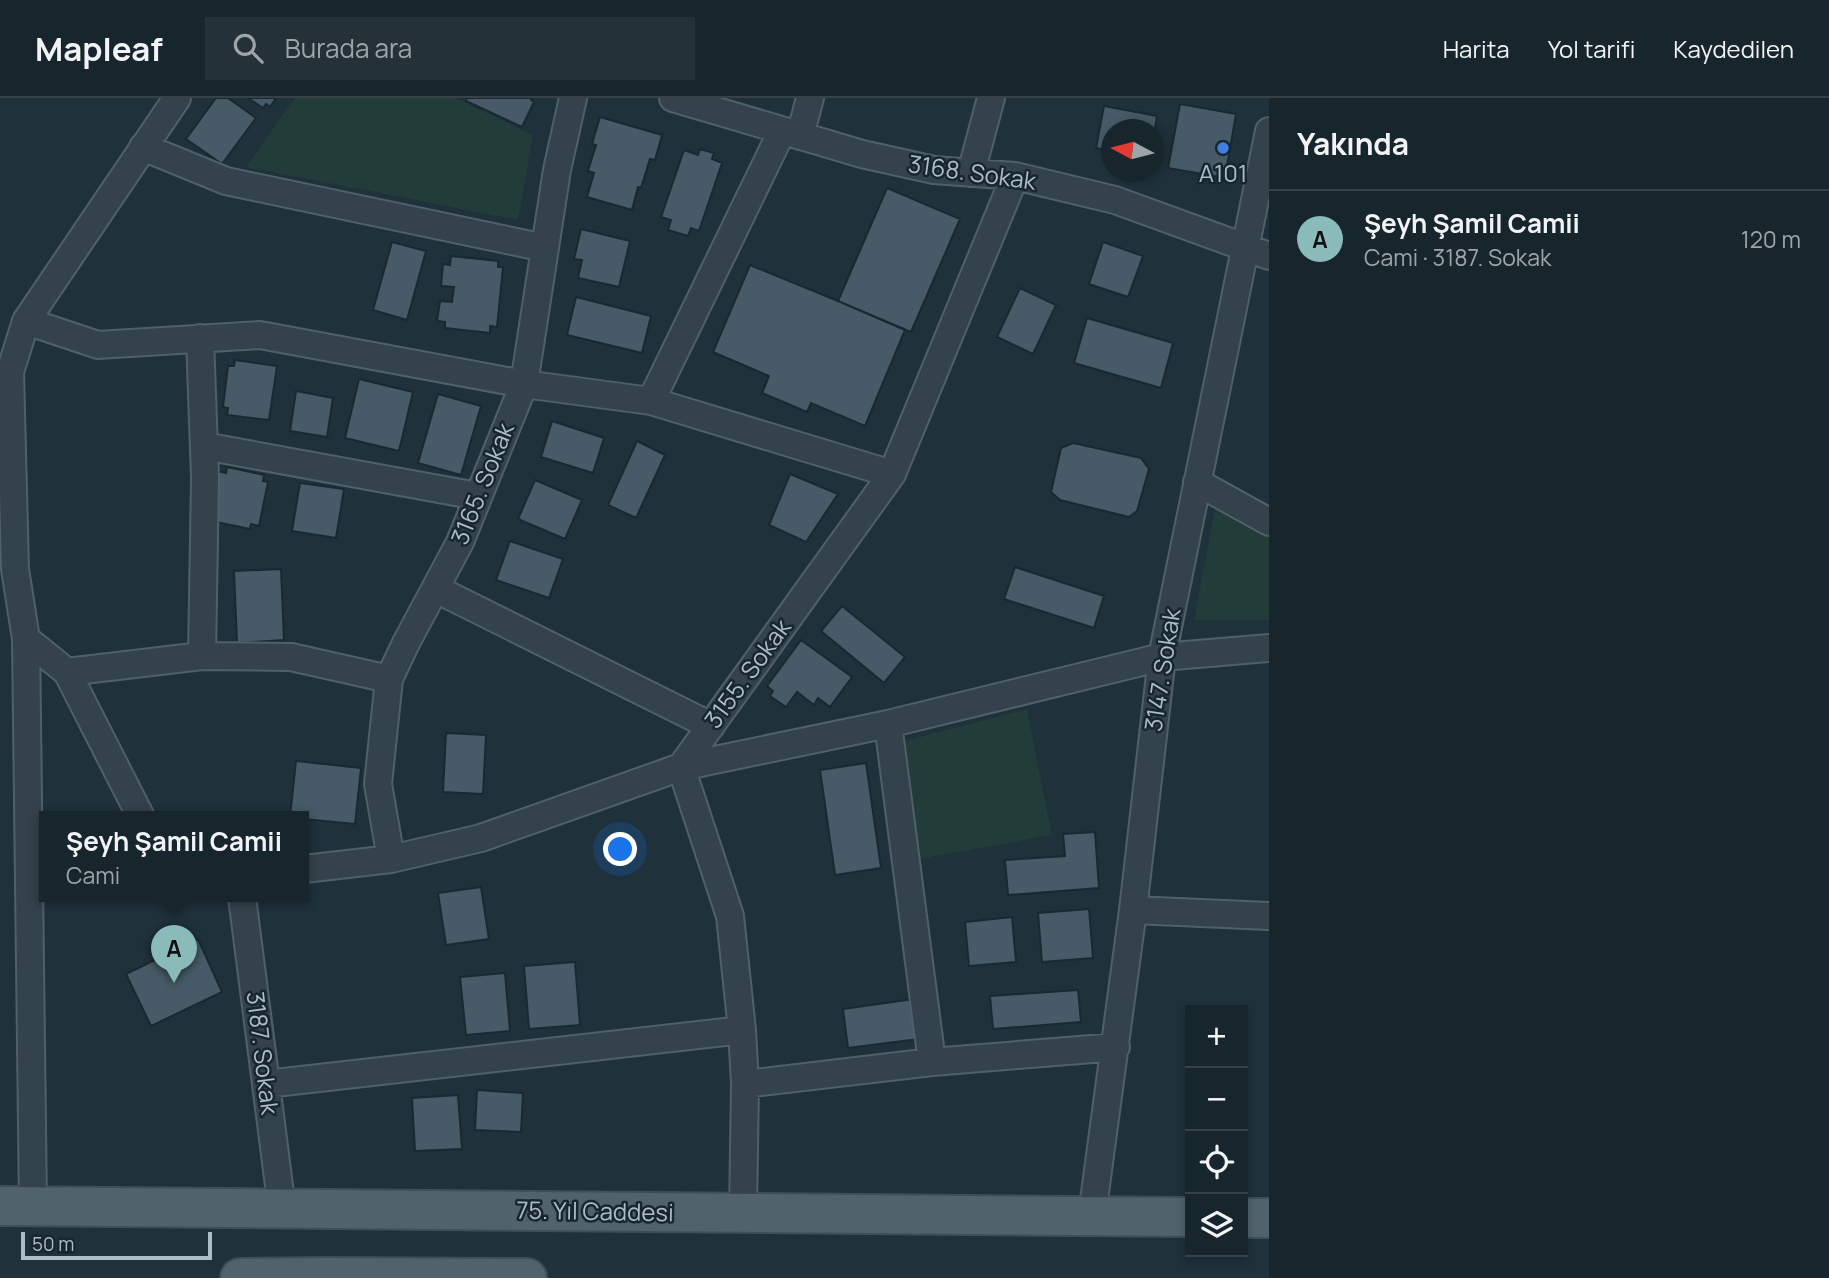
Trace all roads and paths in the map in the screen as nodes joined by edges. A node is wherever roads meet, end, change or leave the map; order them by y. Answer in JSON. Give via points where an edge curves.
{"nodes":[{"id":1,"x":177,"y":98,"type":"edge"},
{"id":2,"x":573,"y":98,"type":"edge"},
{"id":3,"x":673,"y":98,"type":"edge"},
{"id":4,"x":810,"y":98,"type":"edge"},
{"id":5,"x":991,"y":98,"type":"edge"},
{"id":6,"x":1269,"y":131,"type":"edge"},
{"id":7,"x":791,"y":133,"type":"junction"},
{"id":8,"x":144,"y":147,"type":"junction"},
{"id":9,"x":971,"y":173,"type":"junction"},
{"id":10,"x":1015,"y":176,"type":"junction"},
{"id":11,"x":545,"y":248,"type":"junction"},
{"id":12,"x":1257,"y":252,"type":"edge"},
{"id":13,"x":26,"y":321,"type":"junction"},
{"id":14,"x":200,"y":338,"type":"junction"},
{"id":15,"x":524,"y":384,"type":"junction"},
{"id":16,"x":652,"y":401,"type":"junction"},
{"id":17,"x":204,"y":446,"type":"junction"},
{"id":18,"x":892,"y":474,"type":"junction"},
{"id":19,"x":1197,"y":482,"type":"junction"},
{"id":20,"x":477,"y":496,"type":"junction"},
{"id":21,"x":1269,"y":522,"type":"edge"},
{"id":22,"x":8,"y":569,"type":"edge"},
{"id":23,"x":436,"y":589,"type":"junction"},
{"id":24,"x":26,"y":639,"type":"junction"},
{"id":25,"x":1269,"y":648,"type":"edge"},
{"id":26,"x":202,"y":656,"type":"junction"},
{"id":27,"x":1162,"y":657,"type":"junction"},
{"id":28,"x":67,"y":672,"type":"junction"},
{"id":29,"x":389,"y":679,"type":"junction"},
{"id":30,"x":887,"y":723,"type":"junction"},
{"id":31,"x":711,"y":726,"type":"junction"},
{"id":32,"x":681,"y":767,"type":"junction"},
{"id":33,"x":138,"y":811,"type":"edge"},
{"id":34,"x":391,"y":859,"type":"junction"},
{"id":35,"x":309,"y":868,"type":"edge"},
{"id":36,"x":36,"y":894,"type":"edge"},
{"id":37,"x":243,"y":902,"type":"edge"},
{"id":38,"x":1133,"y":910,"type":"junction"},
{"id":39,"x":1269,"y":916,"type":"edge"},
{"id":40,"x":742,"y":1030,"type":"junction"},
{"id":41,"x":1116,"y":1047,"type":"junction"},
{"id":42,"x":932,"y":1062,"type":"junction"},
{"id":43,"x":266,"y":1084,"type":"junction"},
{"id":44,"x":745,"y":1084,"type":"junction"},
{"id":45,"x":16,"y":1206,"type":"edge"},
{"id":46,"x":282,"y":1209,"type":"junction"},
{"id":47,"x":743,"y":1213,"type":"junction"},
{"id":48,"x":1093,"y":1215,"type":"junction"},
{"id":49,"x":1185,"y":1217,"type":"edge"},
{"id":50,"x":1248,"y":1218,"type":"edge"},
{"id":51,"x":1269,"y":1218,"type":"edge"},
{"id":52,"x":329,"y":1277,"type":"edge"},
{"id":53,"x":240,"y":1278,"type":"edge"},
{"id":54,"x":511,"y":1278,"type":"edge"},
{"id":55,"x":527,"y":1278,"type":"edge"}],
"edges":[{"from":1,"to":8,"type":"street"},
{"from":2,"to":11,"type":"street","name":"3165. Sokak"},
{"from":3,"to":7,"type":"street","name":"3168. Sokak"},
{"from":4,"to":7,"type":"street"},
{"from":5,"to":9,"type":"street"},
{"from":6,"to":12,"type":"street","name":"3147. Sokak"},
{"from":7,"to":9,"type":"street","name":"3168. Sokak","via":[[934,170]]},
{"from":7,"to":16,"type":"street"},
{"from":8,"to":11,"type":"street","via":[[226,181]]},
{"from":8,"to":13,"type":"street"},
{"from":9,"to":10,"type":"street","name":"3168. Sokak"},
{"from":10,"to":12,"type":"street","name":"3168. Sokak","via":[[1115,200]]},
{"from":10,"to":18,"type":"street","name":"3155. Sokak"},
{"from":11,"to":15,"type":"street","name":"3165. Sokak"},
{"from":12,"to":19,"type":"street","name":"3147. Sokak"},
{"from":13,"to":14,"type":"street","via":[[98,345]]},
{"from":13,"to":22,"type":"street","via":[[10,372]]},
{"from":14,"to":15,"type":"street","via":[[260,335]]},
{"from":14,"to":17,"type":"street"},
{"from":15,"to":16,"type":"street"},
{"from":15,"to":20,"type":"street","name":"3165. Sokak"},
{"from":16,"to":18,"type":"street"},
{"from":17,"to":20,"type":"street"},
{"from":17,"to":26,"type":"street"},
{"from":18,"to":31,"type":"street","name":"3155. Sokak"},
{"from":19,"to":21,"type":"street"},
{"from":19,"to":27,"type":"street","name":"3147. Sokak"},
{"from":20,"to":23,"type":"street","name":"3165. Sokak"},
{"from":22,"to":24,"type":"street"},
{"from":23,"to":29,"type":"street","name":"3165. Sokak"},
{"from":23,"to":31,"type":"street"},
{"from":24,"to":28,"type":"street"},
{"from":24,"to":36,"type":"street"},
{"from":25,"to":27,"type":"street"},
{"from":26,"to":28,"type":"street"},
{"from":26,"to":29,"type":"street","via":[[291,657]]},
{"from":27,"to":30,"type":"street"},
{"from":27,"to":38,"type":"street","name":"3147. Sokak"},
{"from":28,"to":33,"type":"street"},
{"from":29,"to":34,"type":"street","name":"3165. Sokak","via":[[378,784]]},
{"from":30,"to":32,"type":"street"},
{"from":30,"to":42,"type":"street"},
{"from":31,"to":32,"type":"street","name":"3155. Sokak"},
{"from":32,"to":34,"type":"street","via":[[481,838]]},
{"from":32,"to":40,"type":"street","via":[[730,915]]},
{"from":34,"to":35,"type":"street"},
{"from":36,"to":45,"type":"street"},
{"from":37,"to":43,"type":"street","name":"3187. Sokak"},
{"from":38,"to":39,"type":"street"},
{"from":38,"to":41,"type":"street","name":"3147. Sokak"},
{"from":40,"to":43,"type":"street"},
{"from":40,"to":44,"type":"street"},
{"from":41,"to":42,"type":"street"},
{"from":41,"to":48,"type":"street","name":"3147. Sokak"},
{"from":42,"to":44,"type":"street"},
{"from":43,"to":46,"type":"street","name":"3187. Sokak"},
{"from":44,"to":47,"type":"street"},
{"from":45,"to":46,"type":"main road","name":"75. Yıl Caddesi"},
{"from":46,"to":47,"type":"main road","name":"75. Yıl Caddesi"},
{"from":47,"to":48,"type":"main road","name":"75. Yıl Caddesi"},
{"from":48,"to":49,"type":"main road","name":"75. Yıl Caddesi"},
{"from":50,"to":51,"type":"main road"},
{"from":52,"to":53,"type":"main road"},
{"from":52,"to":54,"type":"main road"},
{"from":54,"to":55,"type":"main road"}]}
